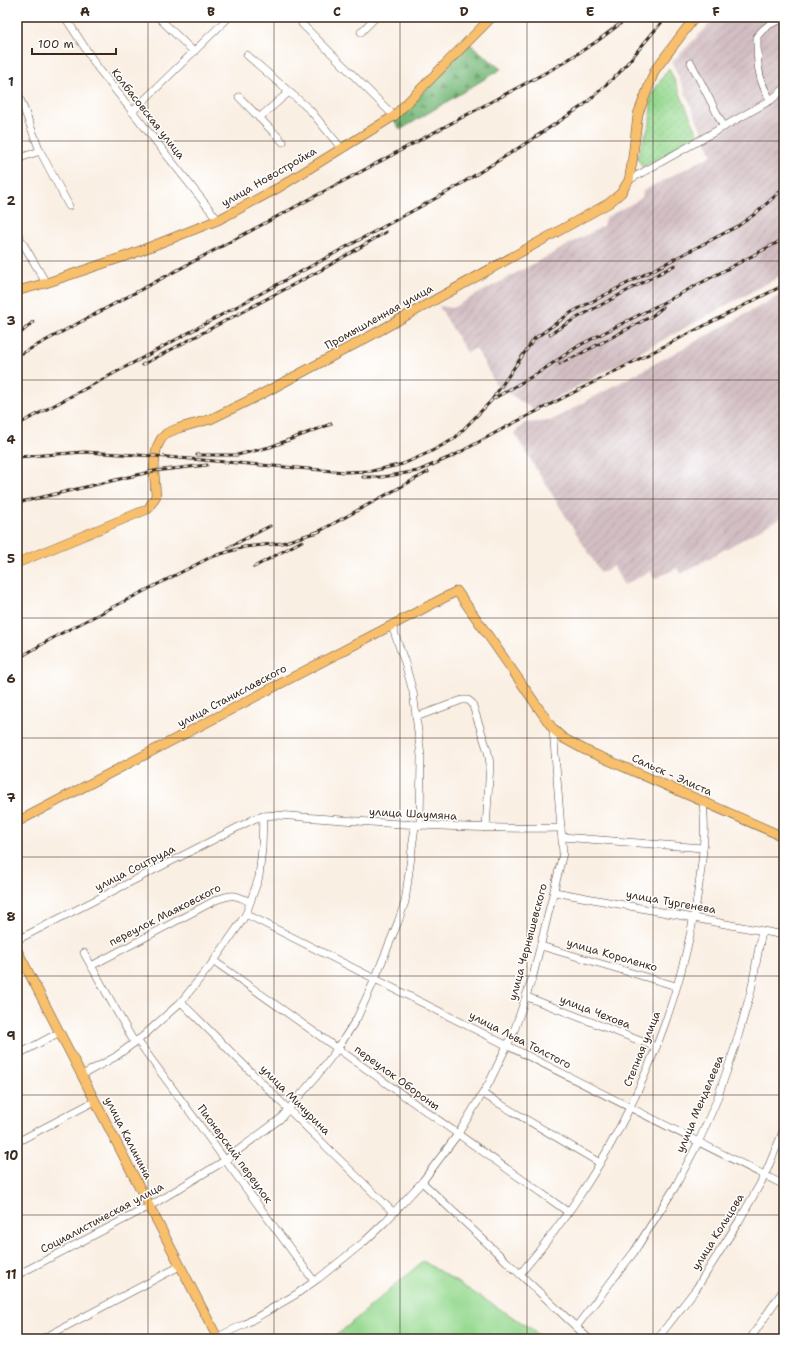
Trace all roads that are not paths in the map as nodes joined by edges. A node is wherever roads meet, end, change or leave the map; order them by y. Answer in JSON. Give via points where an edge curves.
{"nodes":[{"id":1,"x":65,"y":17,"type":"edge"},
{"id":2,"x":158,"y":17,"type":"edge"},
{"id":3,"x":230,"y":17,"type":"edge"},
{"id":4,"x":376,"y":17,"type":"edge"},
{"id":5,"x":492,"y":17,"type":"edge"},
{"id":6,"x":694,"y":17,"type":"edge"},
{"id":7,"x":784,"y":19,"type":"edge"},
{"id":8,"x":302,"y":24,"type":"dead end"},
{"id":9,"x":361,"y":32,"type":"dead end"},
{"id":10,"x":194,"y":52,"type":"junction"},
{"id":11,"x":248,"y":55,"type":"dead end"},
{"id":12,"x":691,"y":63,"type":"dead end"},
{"id":13,"x":784,"y":90,"type":"edge"},
{"id":14,"x":17,"y":91,"type":"edge"},
{"id":15,"x":289,"y":92,"type":"junction"},
{"id":16,"x":239,"y":98,"type":"dead end"},
{"id":17,"x":772,"y":100,"type":"junction"},
{"id":18,"x":132,"y":112,"type":"junction"},
{"id":19,"x":394,"y":116,"type":"junction"},
{"id":20,"x":259,"y":118,"type":"junction"},
{"id":21,"x":724,"y":127,"type":"junction"},
{"id":22,"x":283,"y":142,"type":"dead end"},
{"id":23,"x":342,"y":149,"type":"junction"},
{"id":24,"x":40,"y":151,"type":"junction"},
{"id":25,"x":17,"y":159,"type":"edge"},
{"id":26,"x":628,"y":180,"type":"junction"},
{"id":27,"x":69,"y":206,"type":"dead end"},
{"id":28,"x":218,"y":220,"type":"junction"},
{"id":29,"x":17,"y":233,"type":"edge"},
{"id":30,"x":46,"y":283,"type":"junction"},
{"id":31,"x":17,"y":291,"type":"edge"},
{"id":32,"x":17,"y":563,"type":"edge"},
{"id":33,"x":392,"y":626,"type":"junction"},
{"id":34,"x":416,"y":717,"type":"junction"},
{"id":35,"x":553,"y":729,"type":"junction"},
{"id":36,"x":703,"y":802,"type":"junction"},
{"id":37,"x":263,"y":816,"type":"junction"},
{"id":38,"x":17,"y":822,"type":"edge"},
{"id":39,"x":418,"y":826,"type":"junction"},
{"id":40,"x":486,"y":828,"type":"junction"},
{"id":41,"x":561,"y":828,"type":"junction"},
{"id":42,"x":562,"y":836,"type":"junction"},
{"id":43,"x":784,"y":837,"type":"edge"},
{"id":44,"x":703,"y":848,"type":"junction"},
{"id":45,"x":554,"y":892,"type":"junction"},
{"id":46,"x":250,"y":902,"type":"junction"},
{"id":47,"x":246,"y":914,"type":"junction"},
{"id":48,"x":693,"y":918,"type":"junction"},
{"id":49,"x":762,"y":931,"type":"junction"},
{"id":50,"x":784,"y":935,"type":"edge"},
{"id":51,"x":17,"y":940,"type":"edge"},
{"id":52,"x":542,"y":946,"type":"junction"},
{"id":53,"x":17,"y":950,"type":"edge"},
{"id":54,"x":84,"y":953,"type":"dead end"},
{"id":55,"x":214,"y":961,"type":"junction"},
{"id":56,"x":91,"y":966,"type":"junction"},
{"id":57,"x":375,"y":979,"type":"junction"},
{"id":58,"x":676,"y":986,"type":"junction"},
{"id":59,"x":527,"y":997,"type":"junction"},
{"id":60,"x":182,"y":1002,"type":"junction"},
{"id":61,"x":60,"y":1032,"type":"junction"},
{"id":62,"x":136,"y":1041,"type":"junction"},
{"id":63,"x":507,"y":1046,"type":"junction"},
{"id":64,"x":656,"y":1047,"type":"junction"},
{"id":65,"x":338,"y":1048,"type":"junction"},
{"id":66,"x":17,"y":1055,"type":"edge"},
{"id":67,"x":82,"y":1076,"type":"junction"},
{"id":68,"x":483,"y":1094,"type":"junction"},
{"id":69,"x":96,"y":1101,"type":"junction"},
{"id":70,"x":630,"y":1107,"type":"junction"},
{"id":71,"x":288,"y":1109,"type":"junction"},
{"id":72,"x":784,"y":1130,"type":"edge"},
{"id":73,"x":458,"y":1134,"type":"junction"},
{"id":74,"x":17,"y":1142,"type":"edge"},
{"id":75,"x":698,"y":1142,"type":"junction"},
{"id":76,"x":225,"y":1160,"type":"junction"},
{"id":77,"x":600,"y":1163,"type":"junction"},
{"id":78,"x":765,"y":1175,"type":"junction"},
{"id":79,"x":422,"y":1182,"type":"junction"},
{"id":80,"x":784,"y":1185,"type":"edge"},
{"id":81,"x":150,"y":1206,"type":"junction"},
{"id":82,"x":568,"y":1212,"type":"junction"},
{"id":83,"x":394,"y":1213,"type":"junction"},
{"id":84,"x":180,"y":1266,"type":"junction"},
{"id":85,"x":520,"y":1274,"type":"junction"},
{"id":86,"x":17,"y":1276,"type":"edge"},
{"id":87,"x":314,"y":1282,"type":"junction"},
{"id":88,"x":784,"y":1289,"type":"edge"},
{"id":89,"x":576,"y":1327,"type":"junction"},
{"id":90,"x":215,"y":1338,"type":"edge"},
{"id":91,"x":42,"y":1339,"type":"edge"},
{"id":92,"x":589,"y":1339,"type":"edge"},
{"id":93,"x":657,"y":1339,"type":"edge"},
{"id":94,"x":750,"y":1339,"type":"edge"}],
"edges":[{"from":1,"to":18,"type":"street","name":"Колбасовская улица","via":[[98,68]]},
{"from":2,"to":10,"type":"street"},
{"from":3,"to":10,"type":"street"},
{"from":4,"to":9,"type":"street"},
{"from":5,"to":19,"type":"main road","name":"улица Новостройка"},
{"from":6,"to":26,"type":"main road","name":"Промышленная улица","via":[[655,70],[645,94],[638,114]]},
{"from":7,"to":17,"type":"street","via":[[765,27],[757,36],[760,79]]},
{"from":8,"to":19,"type":"street"},
{"from":10,"to":18,"type":"street"},
{"from":11,"to":15,"type":"street"},
{"from":12,"to":21,"type":"street"},
{"from":13,"to":17,"type":"street"},
{"from":14,"to":24,"type":"street"},
{"from":15,"to":20,"type":"street"},
{"from":15,"to":23,"type":"street","via":[[310,110]]},
{"from":16,"to":20,"type":"street"},
{"from":17,"to":21,"type":"street"},
{"from":18,"to":28,"type":"street","name":"Колбасовская улица"},
{"from":19,"to":23,"type":"main road","name":"улица Новостройка"},
{"from":20,"to":22,"type":"street"},
{"from":21,"to":26,"type":"street"},
{"from":23,"to":28,"type":"main road","name":"улица Новостройка","via":[[278,188]]},
{"from":24,"to":25,"type":"street"},
{"from":24,"to":27,"type":"street"},
{"from":26,"to":32,"type":"main road","name":"Промышленная улица","via":[[620,193],[609,203],[361,341],[211,419],[167,433],[157,447],[154,471],[156,496],[148,510]]},
{"from":28,"to":30,"type":"main road","name":"улица Новостройка","via":[[132,254]]},
{"from":29,"to":30,"type":"street"},
{"from":30,"to":31,"type":"main road","name":"улица Новостройка"},
{"from":33,"to":34,"type":"street","name":"Социалистическая улица","via":[[413,692]]},
{"from":33,"to":35,"type":"main road","name":"улица Станиславского","via":[[457,591]]},
{"from":33,"to":38,"type":"main road","name":"улица Станиславского"},
{"from":34,"to":39,"type":"street","name":"Социалистическая улица","via":[[421,756]]},
{"from":34,"to":40,"type":"street","via":[[462,700],[472,702],[490,764]]},
{"from":35,"to":36,"type":"main road","name":"Сальск - Элиста","via":[[563,738],[585,750]]},
{"from":35,"to":41,"type":"street","name":"улица Чернышевского"},
{"from":36,"to":43,"type":"main road","name":"Сальск - Элиста"},
{"from":36,"to":44,"type":"street","name":"Степная улица"},
{"from":37,"to":39,"type":"street","name":"улица Шаумяна"},
{"from":37,"to":46,"type":"street","via":[[259,876]]},
{"from":37,"to":51,"type":"street","name":"улица Соцтруда"},
{"from":39,"to":40,"type":"street","name":"улица Шаумяна"},
{"from":39,"to":57,"type":"street","name":"Социалистическая улица","via":[[404,902]]},
{"from":40,"to":41,"type":"street","name":"улица Шаумяна"},
{"from":41,"to":42,"type":"street","name":"улица Чернышевского"},
{"from":42,"to":44,"type":"street"},
{"from":42,"to":45,"type":"street","name":"улица Чернышевского","via":[[564,853]]},
{"from":44,"to":48,"type":"street","name":"Степная улица"},
{"from":45,"to":48,"type":"street","name":"улица Тургенева"},
{"from":45,"to":52,"type":"street","name":"улица Чернышевского"},
{"from":46,"to":47,"type":"street"},
{"from":46,"to":56,"type":"street","name":"переулок Маяковского","via":[[239,896],[230,895],[216,900]]},
{"from":47,"to":55,"type":"street"},
{"from":47,"to":57,"type":"street","name":"улица Льва Толстого"},
{"from":48,"to":49,"type":"street","name":"улица Тургенева"},
{"from":48,"to":58,"type":"street","name":"Степная улица"},
{"from":49,"to":50,"type":"street","name":"улица Тургенева"},
{"from":49,"to":75,"type":"street","name":"улица Менделеева","via":[[751,991],[735,1047],[716,1102]]},
{"from":52,"to":58,"type":"street","name":"улица Короленко"},
{"from":52,"to":59,"type":"street","name":"улица Чернышевского"},
{"from":53,"to":61,"type":"main road","name":"улица Калинина"},
{"from":54,"to":56,"type":"street"},
{"from":55,"to":60,"type":"street"},
{"from":55,"to":65,"type":"street","name":"переулок Обороны"},
{"from":56,"to":62,"type":"street"},
{"from":57,"to":63,"type":"street","name":"улица Льва Толстого"},
{"from":57,"to":65,"type":"street","name":"Социалистическая улица","via":[[357,1018]]},
{"from":58,"to":64,"type":"street","name":"Степная улица"},
{"from":59,"to":63,"type":"street","name":"улица Чернышевского"},
{"from":59,"to":64,"type":"street","name":"улица Чехова"},
{"from":60,"to":62,"type":"street"},
{"from":60,"to":71,"type":"street","name":"улица Мичурина"},
{"from":61,"to":66,"type":"street"},
{"from":61,"to":67,"type":"main road","name":"улица Калинина"},
{"from":62,"to":67,"type":"street"},
{"from":62,"to":76,"type":"street","name":"Пионерский переулок"},
{"from":63,"to":68,"type":"street","name":"улица Чернышевского"},
{"from":63,"to":70,"type":"street","name":"улица Льва Толстого"},
{"from":64,"to":70,"type":"street","name":"Степная улица"},
{"from":65,"to":71,"type":"street","name":"Социалистическая улица"},
{"from":65,"to":73,"type":"street","name":"переулок Обороны"},
{"from":67,"to":69,"type":"main road","name":"улица Калинина"},
{"from":68,"to":73,"type":"street","name":"улица Чернышевского"},
{"from":68,"to":77,"type":"street"},
{"from":69,"to":74,"type":"street"},
{"from":69,"to":81,"type":"main road","name":"улица Калинина"},
{"from":70,"to":75,"type":"street","name":"улица Льва Толстого"},
{"from":70,"to":77,"type":"street","name":"Степная улица"},
{"from":71,"to":76,"type":"street","name":"Социалистическая улица","via":[[280,1119]]},
{"from":71,"to":83,"type":"street","name":"улица Мичурина"},
{"from":72,"to":78,"type":"street","name":"улица Кольцова"},
{"from":73,"to":79,"type":"street","name":"улица Чернышевского"},
{"from":73,"to":82,"type":"street","name":"переулок Обороны"},
{"from":75,"to":78,"type":"street","name":"улица Льва Толстого"},
{"from":75,"to":89,"type":"street","name":"улица Менделеева","via":[[675,1187],[634,1252]]},
{"from":76,"to":81,"type":"street","name":"Социалистическая улица"},
{"from":76,"to":87,"type":"street","name":"Пионерский переулок"},
{"from":77,"to":82,"type":"street","name":"Степная улица"},
{"from":78,"to":80,"type":"street","name":"улица Льва Толстого"},
{"from":78,"to":93,"type":"street","name":"улица Кольцова","via":[[696,1289]]},
{"from":79,"to":83,"type":"street","name":"улица Чернышевского"},
{"from":79,"to":85,"type":"street"},
{"from":81,"to":84,"type":"main road","name":"улица Калинина"},
{"from":81,"to":86,"type":"street","name":"Социалистическая улица"},
{"from":82,"to":85,"type":"street","name":"Степная улица"},
{"from":83,"to":87,"type":"street","name":"улица Чернышевского","via":[[364,1242]]},
{"from":84,"to":90,"type":"main road","name":"улица Калинина"},
{"from":84,"to":91,"type":"street"},
{"from":85,"to":89,"type":"street"},
{"from":87,"to":90,"type":"street","name":"улица Чернышевского","via":[[270,1310]]},
{"from":88,"to":94,"type":"street"},
{"from":89,"to":92,"type":"street"}]}
